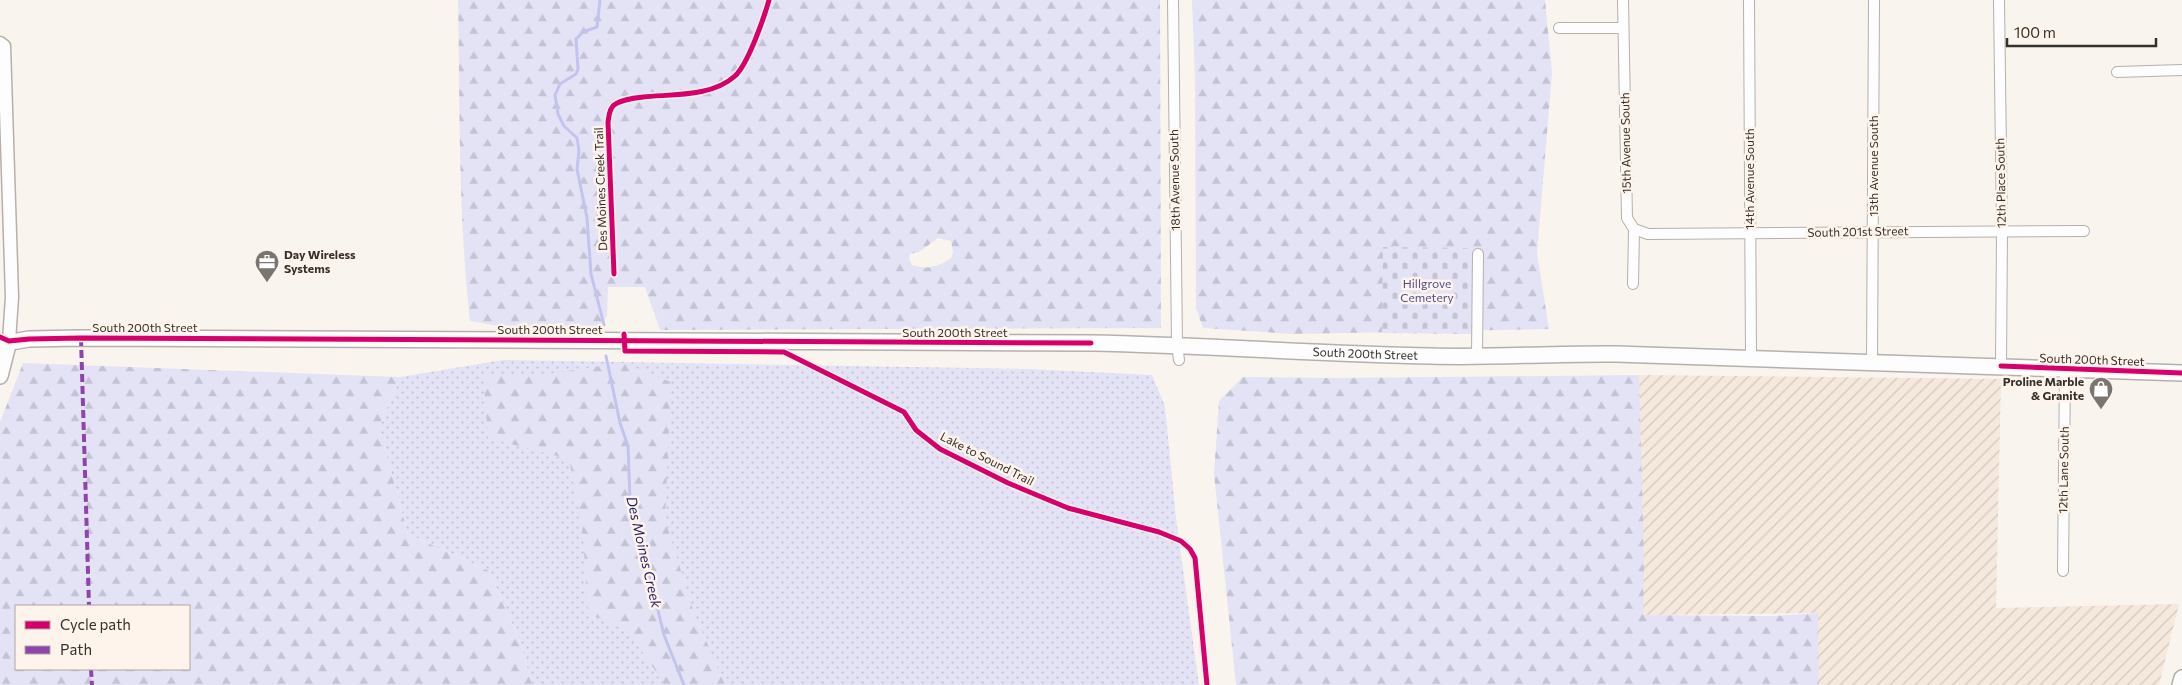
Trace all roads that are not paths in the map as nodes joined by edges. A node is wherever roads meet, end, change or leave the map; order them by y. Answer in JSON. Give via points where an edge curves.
{"nodes":[{"id":1,"x":1174,"y":0,"type":"edge"},
{"id":2,"x":1623,"y":0,"type":"edge"},
{"id":3,"x":1749,"y":0,"type":"edge"},
{"id":4,"x":1874,"y":0,"type":"edge"},
{"id":5,"x":1999,"y":0,"type":"edge"},
{"id":6,"x":1559,"y":28,"type":"dead end"},
{"id":7,"x":1623,"y":28,"type":"junction"},
{"id":8,"x":0,"y":43,"type":"edge"},
{"id":9,"x":2182,"y":70,"type":"edge"},
{"id":10,"x":2117,"y":72,"type":"dead end"},
{"id":11,"x":1634,"y":229,"type":"junction"},
{"id":12,"x":2084,"y":230,"type":"dead end"},
{"id":13,"x":2002,"y":231,"type":"junction"},
{"id":14,"x":1874,"y":232,"type":"junction"},
{"id":15,"x":1750,"y":234,"type":"junction"},
{"id":16,"x":1478,"y":254,"type":"dead end"},
{"id":17,"x":1633,"y":284,"type":"dead end"},
{"id":18,"x":3,"y":341,"type":"edge"},
{"id":19,"x":1177,"y":344,"type":"junction"},
{"id":20,"x":1476,"y":356,"type":"junction"},
{"id":21,"x":1752,"y":358,"type":"junction"},
{"id":22,"x":1179,"y":360,"type":"dead end"},
{"id":23,"x":1872,"y":361,"type":"junction"},
{"id":24,"x":2001,"y":366,"type":"junction"},
{"id":25,"x":2065,"y":369,"type":"junction"},
{"id":26,"x":2182,"y":373,"type":"edge"},
{"id":27,"x":0,"y":376,"type":"edge"},
{"id":28,"x":2063,"y":571,"type":"dead end"},
{"id":29,"x":2182,"y":678,"type":"edge"},
{"id":30,"x":2180,"y":685,"type":"edge"}],
"edges":[{"from":1,"to":19,"type":"street","name":"18th Avenue South"},
{"from":2,"to":7,"type":"street","name":"15th Avenue South"},
{"from":3,"to":15,"type":"street","name":"14th Avenue South"},
{"from":4,"to":14,"type":"street","name":"13th Avenue South"},
{"from":5,"to":13,"type":"street","name":"12th Place South"},
{"from":6,"to":7,"type":"street"},
{"from":7,"to":11,"type":"street","name":"15th Avenue South","via":[[1627,218]]},
{"from":8,"to":18,"type":"street","via":[[4,46],[12,297]]},
{"from":9,"to":10,"type":"street"},
{"from":11,"to":15,"type":"street","name":"South 201st Street","via":[[1648,234]]},
{"from":11,"to":17,"type":"street","name":"15th Avenue South"},
{"from":12,"to":13,"type":"street","name":"South 201st Street"},
{"from":13,"to":14,"type":"street","name":"South 201st Street"},
{"from":13,"to":24,"type":"street","name":"12th Place South"},
{"from":14,"to":15,"type":"street","name":"South 201st Street"},
{"from":14,"to":23,"type":"street","name":"13th Avenue South"},
{"from":15,"to":21,"type":"street","name":"14th Avenue South"},
{"from":16,"to":20,"type":"street"},
{"from":18,"to":19,"type":"main road","name":"South 200th Street","via":[[204,338]]},
{"from":18,"to":27,"type":"main road"},
{"from":19,"to":20,"type":"main road","name":"South 200th Street","via":[[1354,354]]},
{"from":19,"to":22,"type":"street","name":"18th Avenue South"},
{"from":20,"to":21,"type":"main road","name":"South 200th Street","via":[[1560,353]]},
{"from":21,"to":23,"type":"main road","name":"South 200th Street"},
{"from":23,"to":24,"type":"main road","name":"South 200th Street"},
{"from":24,"to":25,"type":"main road","name":"South 200th Street"},
{"from":25,"to":26,"type":"main road","name":"South 200th Street"},
{"from":25,"to":28,"type":"street","name":"12th Lane South"},
{"from":29,"to":30,"type":"main road"}]}
